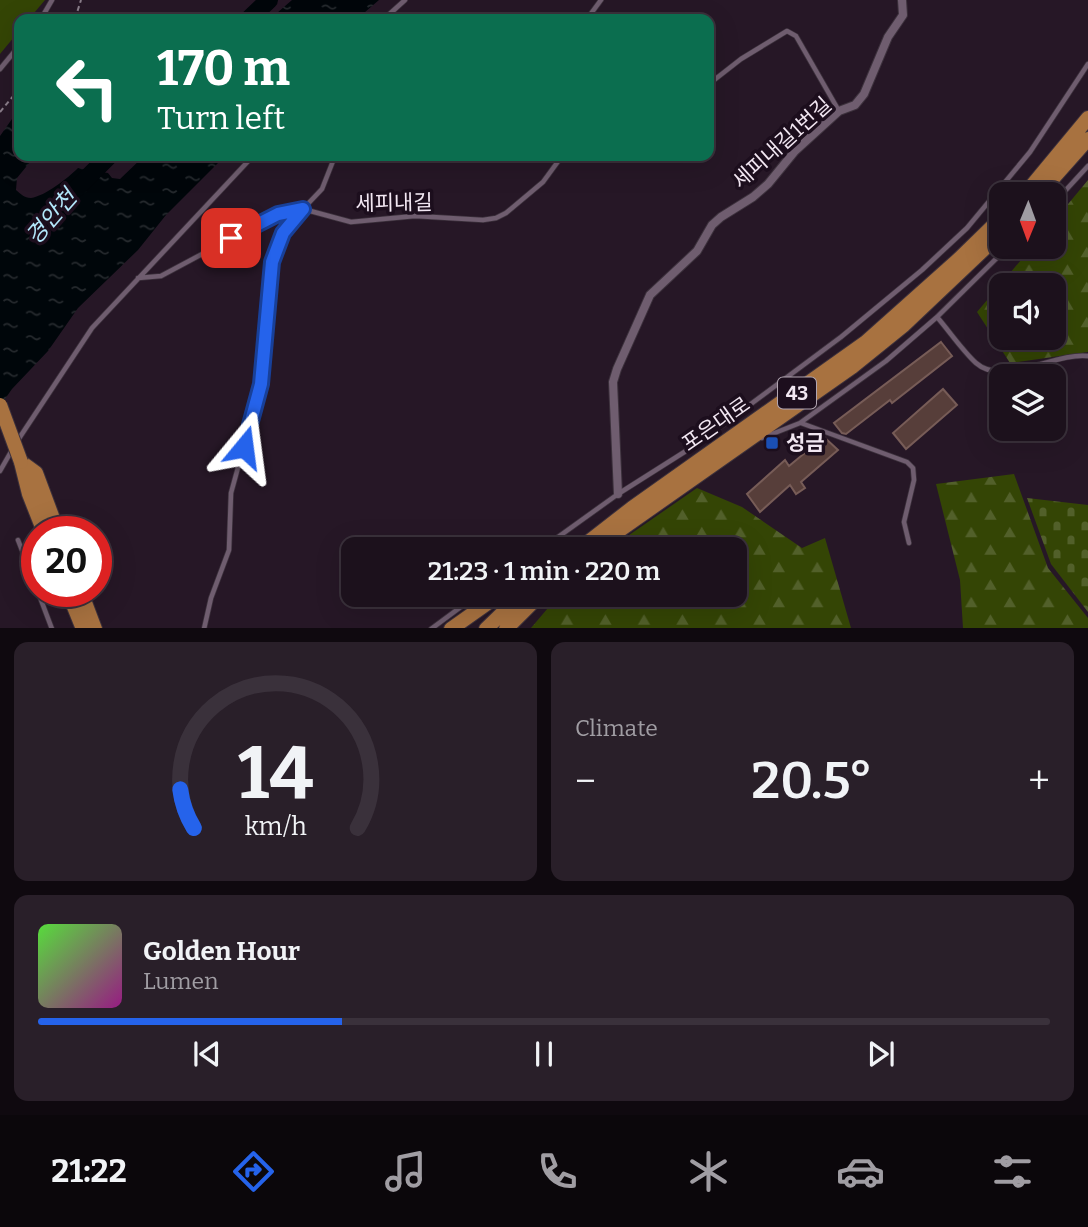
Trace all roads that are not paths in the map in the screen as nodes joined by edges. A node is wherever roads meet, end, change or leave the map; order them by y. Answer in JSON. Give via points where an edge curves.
{"nodes":[{"id":1,"x":405,"y":0,"type":"edge"},
{"id":2,"x":902,"y":0,"type":"edge"},
{"id":3,"x":390,"y":14,"type":"edge"},
{"id":4,"x":14,"y":52,"type":"edge"},
{"id":5,"x":1088,"y":64,"type":"edge"},
{"id":6,"x":0,"y":69,"type":"edge"},
{"id":7,"x":714,"y":81,"type":"edge"},
{"id":8,"x":1088,"y":104,"type":"edge"},
{"id":9,"x":839,"y":111,"type":"junction"},
{"id":10,"x":1088,"y":118,"type":"edge"},
{"id":11,"x":1088,"y":139,"type":"edge"},
{"id":12,"x":248,"y":161,"type":"edge"},
{"id":13,"x":333,"y":161,"type":"edge"},
{"id":14,"x":558,"y":161,"type":"edge"},
{"id":15,"x":1054,"y":161,"type":"junction"},
{"id":16,"x":1088,"y":166,"type":"edge"},
{"id":17,"x":1036,"y":182,"type":"edge"},
{"id":18,"x":1050,"y":182,"type":"edge"},
{"id":19,"x":1066,"y":190,"type":"edge"},
{"id":20,"x":303,"y":209,"type":"junction"},
{"id":21,"x":989,"y":230,"type":"edge"},
{"id":22,"x":989,"y":244,"type":"edge"},
{"id":23,"x":996,"y":259,"type":"edge"},
{"id":24,"x":138,"y":278,"type":"junction"},
{"id":25,"x":937,"y":317,"type":"junction"},
{"id":26,"x":1088,"y":356,"type":"edge"},
{"id":27,"x":0,"y":405,"type":"edge"},
{"id":28,"x":800,"y":422,"type":"junction"},
{"id":29,"x":742,"y":446,"type":"junction"},
{"id":30,"x":21,"y":462,"type":"junction"},
{"id":31,"x":0,"y":471,"type":"edge"},
{"id":32,"x":618,"y":494,"type":"junction"},
{"id":33,"x":38,"y":516,"type":"edge"},
{"id":34,"x":52,"y":516,"type":"edge"},
{"id":35,"x":558,"y":537,"type":"edge"},
{"id":36,"x":594,"y":537,"type":"edge"},
{"id":37,"x":612,"y":537,"type":"edge"},
{"id":38,"x":18,"y":540,"type":"dead end"},
{"id":39,"x":909,"y":543,"type":"dead end"},
{"id":40,"x":21,"y":548,"type":"edge"},
{"id":41,"x":44,"y":607,"type":"edge"},
{"id":42,"x":77,"y":607,"type":"edge"},
{"id":43,"x":84,"y":607,"type":"edge"},
{"id":44,"x":460,"y":607,"type":"edge"},
{"id":45,"x":482,"y":607,"type":"edge"},
{"id":46,"x":508,"y":607,"type":"edge"},
{"id":47,"x":528,"y":607,"type":"edge"},
{"id":48,"x":89,"y":627,"type":"edge"},
{"id":49,"x":52,"y":628,"type":"edge"},
{"id":50,"x":204,"y":628,"type":"edge"},
{"id":51,"x":431,"y":628,"type":"edge"},
{"id":52,"x":451,"y":628,"type":"edge"},
{"id":53,"x":486,"y":628,"type":"edge"},
{"id":54,"x":506,"y":628,"type":"edge"}],
"edges":[{"from":1,"to":3,"type":"lane"},
{"from":2,"to":9,"type":"street","name":"세피내길1번길","via":[[904,15],[888,37],[864,94],[855,105]]},
{"from":4,"to":6,"type":"lane"},
{"from":5,"to":32,"type":"lane","via":[[1030,152],[967,228],[922,270],[708,436]]},
{"from":7,"to":9,"type":"lane","via":[[787,31],[796,36]]},
{"from":8,"to":15,"type":"highway"},
{"from":9,"to":32,"type":"street","name":"세피내길1번길","via":[[795,151],[768,184],[712,225],[697,251],[650,295],[613,382]]},
{"from":10,"to":15,"type":"highway"},
{"from":11,"to":18,"type":"highway"},
{"from":12,"to":24,"type":"lane"},
{"from":13,"to":20,"type":"lane","via":[[322,189]]},
{"from":14,"to":20,"type":"lane","name":"세피내길","via":[[543,182],[506,213],[484,220],[415,216],[351,222]]},
{"from":15,"to":17,"type":"highway"},
{"from":16,"to":19,"type":"lane"},
{"from":20,"to":24,"type":"lane","via":[[278,214],[161,276]]},
{"from":20,"to":50,"type":"lane","via":[[283,233],[272,262],[257,402],[231,492],[229,550]]},
{"from":21,"to":36,"type":"highway","name":"포은대로","number":"43","via":[[866,342]]},
{"from":22,"to":29,"type":"highway","name":"포은대로","number":"43","via":[[904,325]]},
{"from":23,"to":25,"type":"lane"},
{"from":24,"to":31,"type":"lane","via":[[92,328]]},
{"from":25,"to":26,"type":"lane","via":[[978,365],[993,372]]},
{"from":25,"to":28,"type":"lane","via":[[886,361]]},
{"from":27,"to":30,"type":"highway","bridge":true},
{"from":28,"to":29,"type":"lane"},
{"from":28,"to":39,"type":"lane","via":[[908,462],[914,480],[904,522]]},
{"from":29,"to":37,"type":"highway","name":"포은대로","number":"43"},
{"from":30,"to":33,"type":"highway"},
{"from":30,"to":34,"type":"highway","via":[[36,473]]},
{"from":32,"to":35,"type":"lane"},
{"from":38,"to":40,"type":"lane"},
{"from":41,"to":49,"type":"lane"},
{"from":42,"to":48,"type":"highway"},
{"from":43,"to":48,"type":"highway"},
{"from":44,"to":51,"type":"lane"},
{"from":45,"to":52,"type":"highway"},
{"from":46,"to":53,"type":"highway"},
{"from":47,"to":54,"type":"highway"}]}
